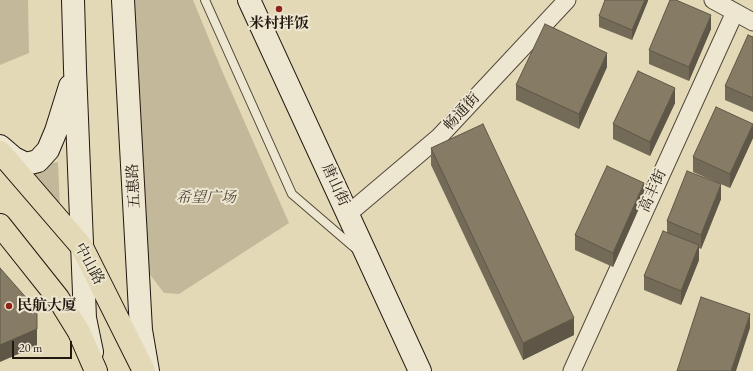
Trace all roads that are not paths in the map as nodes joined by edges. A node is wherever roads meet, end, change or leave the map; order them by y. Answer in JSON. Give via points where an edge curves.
{"nodes":[{"id":1,"x":73,"y":0,"type":"edge"},
{"id":2,"x":123,"y":0,"type":"edge"},
{"id":3,"x":205,"y":0,"type":"edge"},
{"id":4,"x":237,"y":0,"type":"edge"},
{"id":5,"x":567,"y":0,"type":"edge"},
{"id":6,"x":713,"y":0,"type":"edge"},
{"id":7,"x":253,"y":9,"type":"edge"},
{"id":8,"x":735,"y":12,"type":"junction"},
{"id":9,"x":753,"y":22,"type":"edge"},
{"id":10,"x":75,"y":69,"type":"junction"},
{"id":11,"x":0,"y":146,"type":"edge"},
{"id":12,"x":0,"y":152,"type":"edge"},
{"id":13,"x":348,"y":214,"type":"junction"},
{"id":14,"x":0,"y":225,"type":"edge"},
{"id":15,"x":82,"y":247,"type":"junction"},
{"id":16,"x":369,"y":260,"type":"junction"},
{"id":17,"x":96,"y":371,"type":"edge"},
{"id":18,"x":144,"y":371,"type":"edge"},
{"id":19,"x":148,"y":371,"type":"edge"},
{"id":20,"x":420,"y":371,"type":"edge"},
{"id":21,"x":572,"y":371,"type":"edge"}],
"edges":[{"from":1,"to":10,"type":"main road"},
{"from":2,"to":19,"type":"main road","name":"五惠路","via":[[141,330]]},
{"from":3,"to":16,"type":"lane","via":[[292,194]]},
{"from":4,"to":7,"type":"main road"},
{"from":5,"to":13,"type":"street","name":"畅通街","via":[[439,137]]},
{"from":6,"to":8,"type":"street"},
{"from":7,"to":13,"type":"main road","name":"唐山街"},
{"from":8,"to":9,"type":"street"},
{"from":8,"to":21,"type":"street","name":"高丰街"},
{"from":10,"to":11,"type":"main road","via":[[56,131],[48,150],[38,161],[26,164]]},
{"from":10,"to":15,"type":"main road"},
{"from":12,"to":15,"type":"main road","name":"中山路"},
{"from":13,"to":16,"type":"main road","name":"唐山街"},
{"from":14,"to":17,"type":"main road","via":[[58,298],[79,332]]},
{"from":15,"to":17,"type":"main road","via":[[85,318]]},
{"from":15,"to":18,"type":"main road","name":"中山路"},
{"from":16,"to":20,"type":"main road","name":"唐山街"}]}
